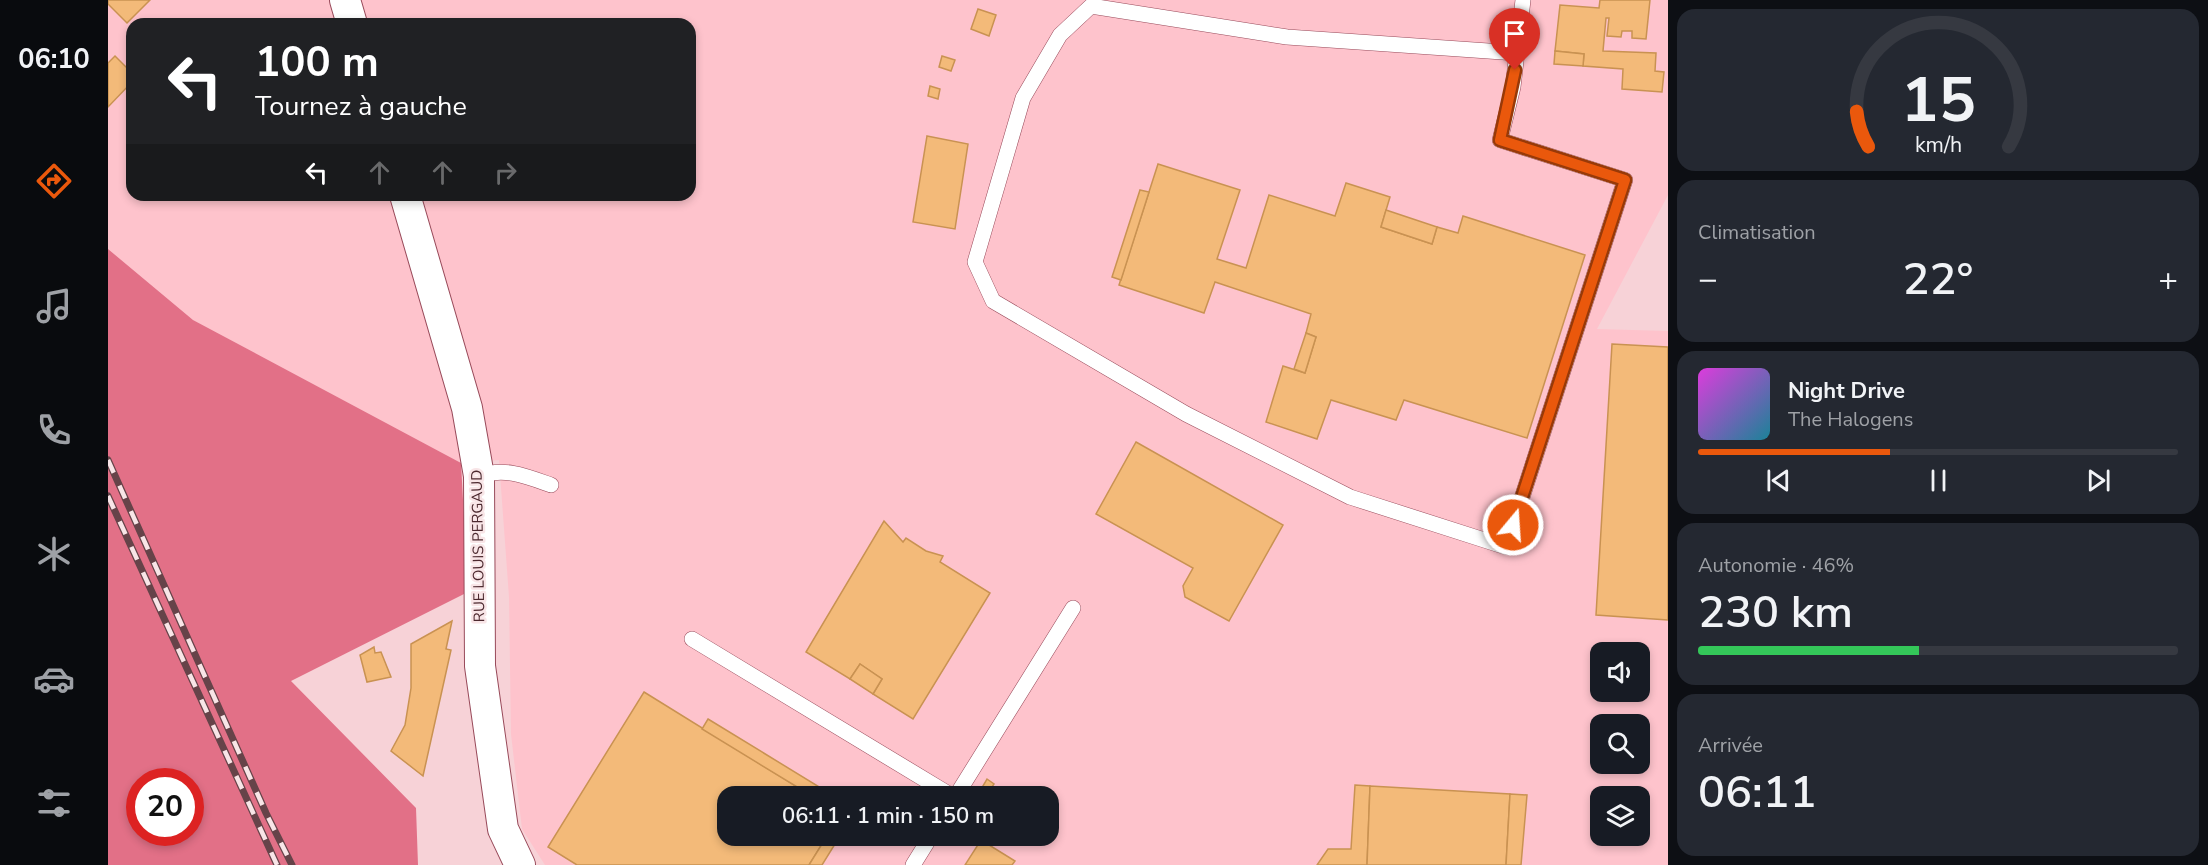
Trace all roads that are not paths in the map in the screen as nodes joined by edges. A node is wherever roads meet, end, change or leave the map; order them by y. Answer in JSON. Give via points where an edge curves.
{"nodes":[{"id":1,"x":345,"y":0,"type":"edge"},
{"id":2,"x":1523,"y":0,"type":"edge"},
{"id":3,"x":350,"y":18,"type":"edge"},
{"id":4,"x":1516,"y":53,"type":"junction"},
{"id":5,"x":407,"y":201,"type":"edge"},
{"id":6,"x":479,"y":476,"type":"junction"},
{"id":7,"x":551,"y":485,"type":"dead end"},
{"id":8,"x":1073,"y":608,"type":"dead end"},
{"id":9,"x":692,"y":639,"type":"dead end"},
{"id":10,"x":937,"y":786,"type":"edge"},
{"id":11,"x":960,"y":786,"type":"edge"},
{"id":12,"x":925,"y":846,"type":"edge"},
{"id":13,"x":519,"y":865,"type":"edge"},
{"id":14,"x":913,"y":865,"type":"edge"}],
"edges":[{"from":1,"to":3,"type":"street"},
{"from":2,"to":4,"type":"lane"},
{"from":4,"to":4,"type":"lane","via":[[1513,87],[1500,140],[1625,180],[1506,547],[1350,497],[1186,414],[993,301],[975,262],[1023,98],[1060,35],[1091,6],[1287,37]]},
{"from":5,"to":6,"type":"street","name":"RUE LOUIS PERGAUD","via":[[467,408]]},
{"from":6,"to":7,"type":"lane","via":[[495,470]]},
{"from":6,"to":13,"type":"street","name":"RUE LOUIS PERGAUD","via":[[480,666],[504,829]]},
{"from":8,"to":11,"type":"lane"},
{"from":9,"to":10,"type":"lane"},
{"from":12,"to":14,"type":"lane"}]}
